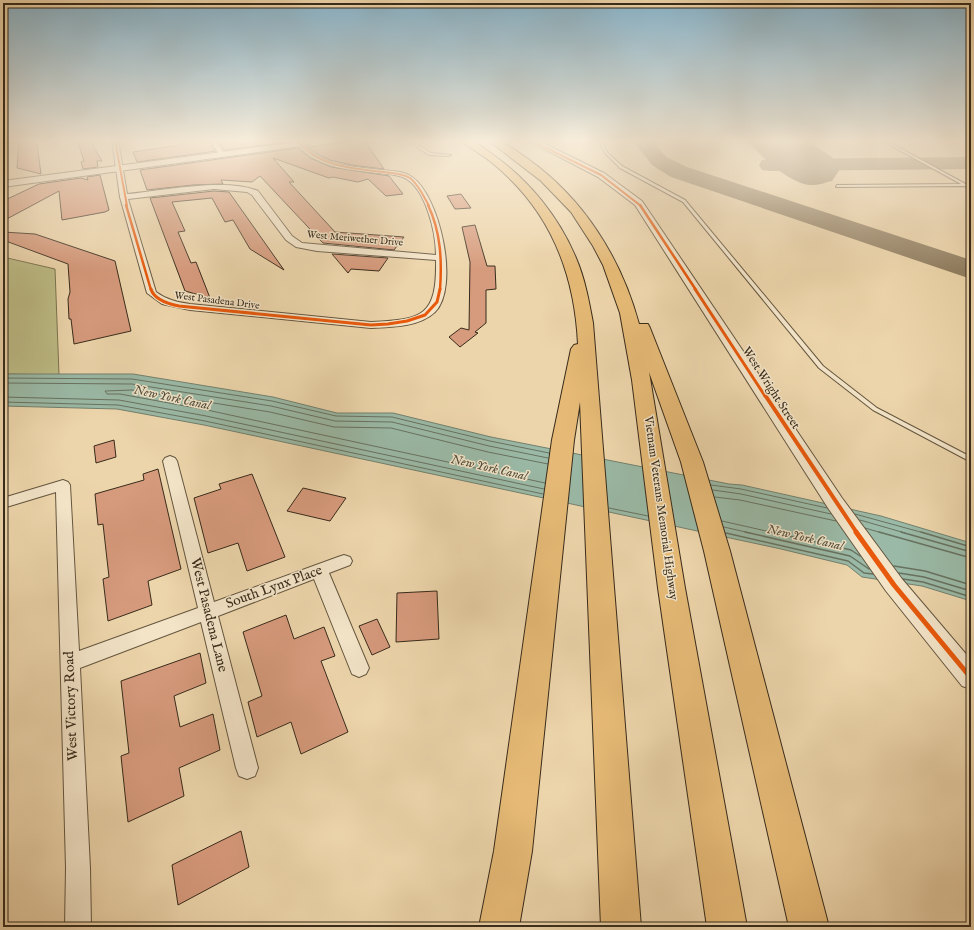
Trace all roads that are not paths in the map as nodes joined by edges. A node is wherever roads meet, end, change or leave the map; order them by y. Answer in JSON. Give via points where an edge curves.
{"nodes":[{"id":1,"x":124,"y":183,"type":"edge"},
{"id":2,"x":415,"y":183,"type":"edge"},
{"id":3,"x":519,"y":183,"type":"edge"},
{"id":4,"x":549,"y":183,"type":"edge"},
{"id":5,"x":612,"y":183,"type":"edge"},
{"id":6,"x":651,"y":183,"type":"edge"},
{"id":7,"x":964,"y":184,"type":"joint"},
{"id":8,"x":837,"y":186,"type":"dead end"},
{"id":9,"x":971,"y":188,"type":"edge"},
{"id":10,"x":124,"y":197,"type":"junction"},
{"id":11,"x":441,"y":258,"type":"junction"},
{"id":12,"x":611,"y":266,"type":"junction"},
{"id":13,"x":585,"y":323,"type":"junction"},
{"id":14,"x":971,"y":460,"type":"edge"},
{"id":15,"x":170,"y":461,"type":"dead end"},
{"id":16,"x":3,"y":503,"type":"edge"},
{"id":17,"x":344,"y":561,"type":"dead end"},
{"id":18,"x":319,"y":570,"type":"junction"},
{"id":19,"x":208,"y":612,"type":"junction"},
{"id":20,"x":70,"y":663,"type":"junction"},
{"id":21,"x":359,"y":668,"type":"dead end"},
{"id":22,"x":971,"y":678,"type":"edge"},
{"id":23,"x":247,"y":768,"type":"dead end"},
{"id":24,"x":78,"y":927,"type":"edge"},
{"id":25,"x":499,"y":927,"type":"edge"},
{"id":26,"x":620,"y":927,"type":"edge"},
{"id":27,"x":727,"y":927,"type":"edge"},
{"id":28,"x":809,"y":927,"type":"edge"}],
"edges":[{"from":1,"to":10,"type":"street","name":"West Pasadena Drive"},
{"from":2,"to":11,"type":"street","name":"West Pasadena Drive","via":[[430,208],[439,238]]},
{"from":3,"to":13,"type":"highway","via":[[548,218],[569,257]]},
{"from":4,"to":12,"type":"highway","name":"Vietnam Veterans Memorial Highway","via":[[566,199],[591,230]]},
{"from":5,"to":22,"type":"street","name":"West Wright Street","via":[[639,203],[835,503],[894,585]]},
{"from":6,"to":14,"type":"lane","via":[[684,201],[821,367],[874,409]]},
{"from":7,"to":8,"type":"lane"},
{"from":7,"to":9,"type":"lane"},
{"from":10,"to":11,"type":"street","name":"West Meriwether Drive","via":[[214,187],[238,188],[255,194],[289,238],[299,245]]},
{"from":10,"to":11,"type":"street","name":"West Pasadena Drive","via":[[152,293],[161,301],[185,307],[371,325],[395,324],[416,319],[433,309],[438,299]]},
{"from":12,"to":27,"type":"highway","name":"Vietnam Veterans Memorial Highway","via":[[625,303],[636,346]]},
{"from":12,"to":28,"type":"highway","via":[[648,341],[692,462],[717,551]]},
{"from":13,"to":25,"type":"highway","via":[[563,440],[513,851]]},
{"from":13,"to":26,"type":"highway"},
{"from":15,"to":19,"type":"street","name":"West Pasadena Lane"},
{"from":16,"to":20,"type":"street","name":"West Victory Road","via":[[63,485]]},
{"from":17,"to":18,"type":"street","name":"South Lynx Place"},
{"from":18,"to":19,"type":"street","name":"South Lynx Place"},
{"from":18,"to":21,"type":"street"},
{"from":19,"to":20,"type":"street","name":"South Lynx Place"},
{"from":19,"to":23,"type":"street","name":"West Pasadena Lane"},
{"from":20,"to":24,"type":"street","name":"West Victory Road"}]}
